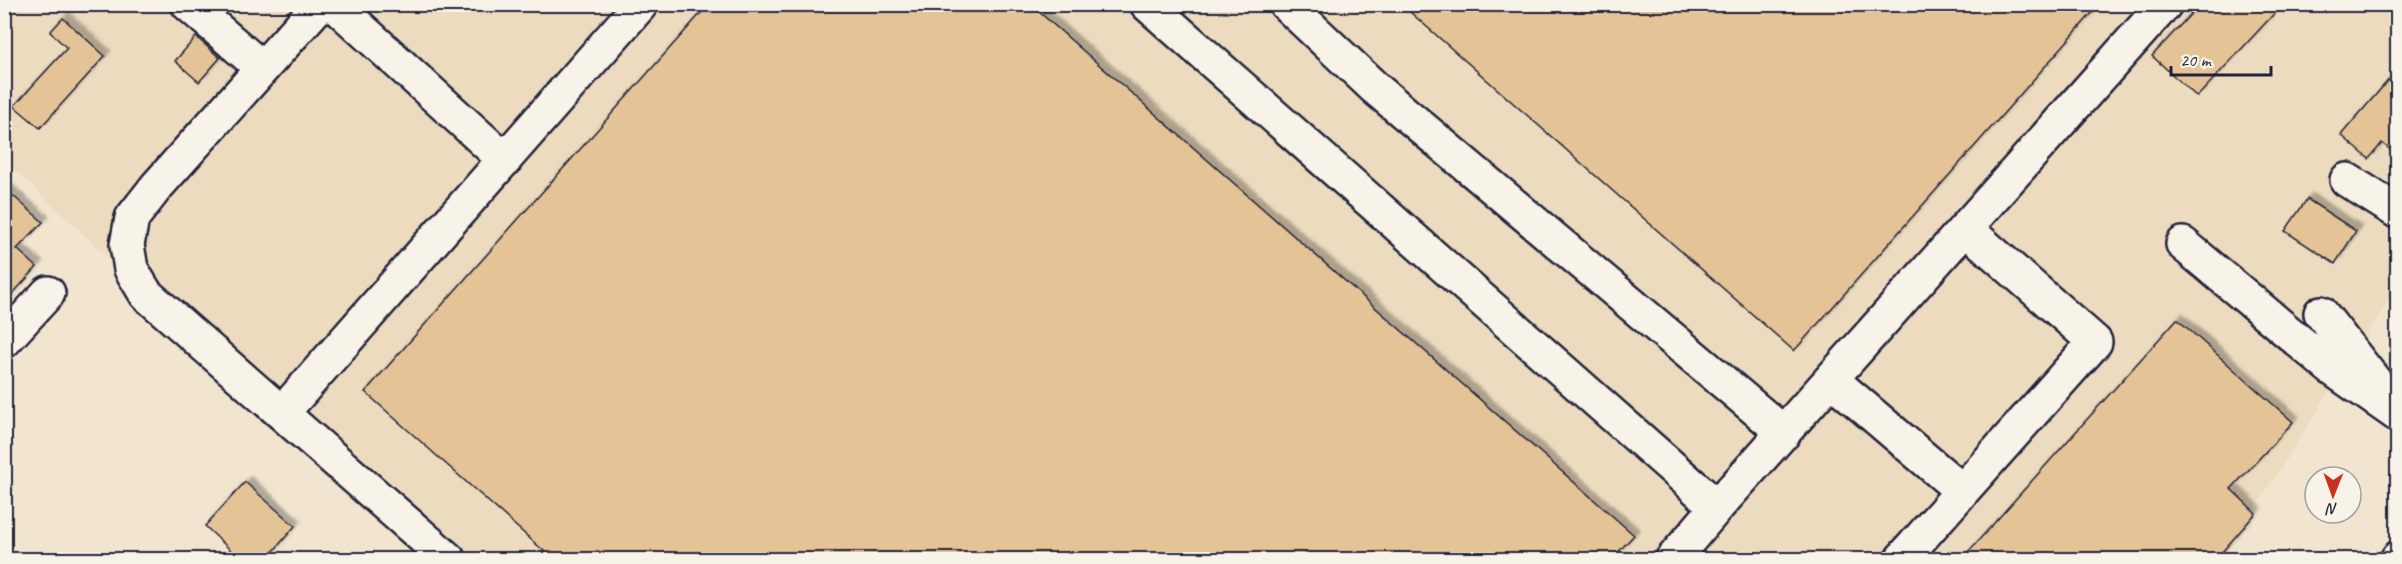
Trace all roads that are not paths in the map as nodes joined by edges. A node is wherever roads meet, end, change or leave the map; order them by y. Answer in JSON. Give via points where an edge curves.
{"nodes":[{"id":1,"x":188,"y":4,"type":"edge"},
{"id":2,"x":320,"y":4,"type":"edge"},
{"id":3,"x":334,"y":4,"type":"edge"},
{"id":4,"x":641,"y":4,"type":"edge"},
{"id":5,"x":1147,"y":4,"type":"edge"},
{"id":6,"x":1286,"y":4,"type":"edge"},
{"id":7,"x":2165,"y":4,"type":"edge"},
{"id":8,"x":262,"y":68,"type":"junction"},
{"id":9,"x":505,"y":160,"type":"junction"},
{"id":10,"x":2347,"y":180,"type":"dead end"},
{"id":11,"x":2397,"y":212,"type":"edge"},
{"id":12,"x":1966,"y":229,"type":"junction"},
{"id":13,"x":2183,"y":244,"type":"dead end"},
{"id":14,"x":48,"y":293,"type":"dead end"},
{"id":15,"x":2321,"y":313,"type":"dead end"},
{"id":16,"x":4,"y":341,"type":"edge"},
{"id":17,"x":1832,"y":380,"type":"junction"},
{"id":18,"x":2397,"y":410,"type":"edge"},
{"id":19,"x":282,"y":413,"type":"junction"},
{"id":20,"x":2397,"y":416,"type":"edge"},
{"id":21,"x":1784,"y":433,"type":"junction"},
{"id":22,"x":1962,"y":492,"type":"junction"},
{"id":23,"x":1717,"y":507,"type":"junction"},
{"id":24,"x":449,"y":560,"type":"edge"},
{"id":25,"x":1672,"y":560,"type":"edge"},
{"id":26,"x":1901,"y":560,"type":"edge"}],
"edges":[{"from":1,"to":8,"type":"lane"},
{"from":2,"to":8,"type":"lane"},
{"from":3,"to":9,"type":"lane"},
{"from":4,"to":9,"type":"lane"},
{"from":5,"to":23,"type":"lane"},
{"from":6,"to":21,"type":"lane","via":[[1375,88]]},
{"from":7,"to":12,"type":"lane"},
{"from":8,"to":19,"type":"lane","via":[[132,218],[127,245],[131,269],[146,294]]},
{"from":9,"to":19,"type":"lane"},
{"from":10,"to":11,"type":"lane"},
{"from":12,"to":17,"type":"lane"},
{"from":12,"to":22,"type":"lane","via":[[2095,342]]},
{"from":13,"to":20,"type":"lane","via":[[2331,368]]},
{"from":14,"to":16,"type":"lane"},
{"from":15,"to":18,"type":"lane"},
{"from":17,"to":21,"type":"lane"},
{"from":17,"to":22,"type":"lane"},
{"from":19,"to":24,"type":"lane"},
{"from":21,"to":23,"type":"lane"},
{"from":22,"to":26,"type":"lane"},
{"from":23,"to":25,"type":"lane"}]}
